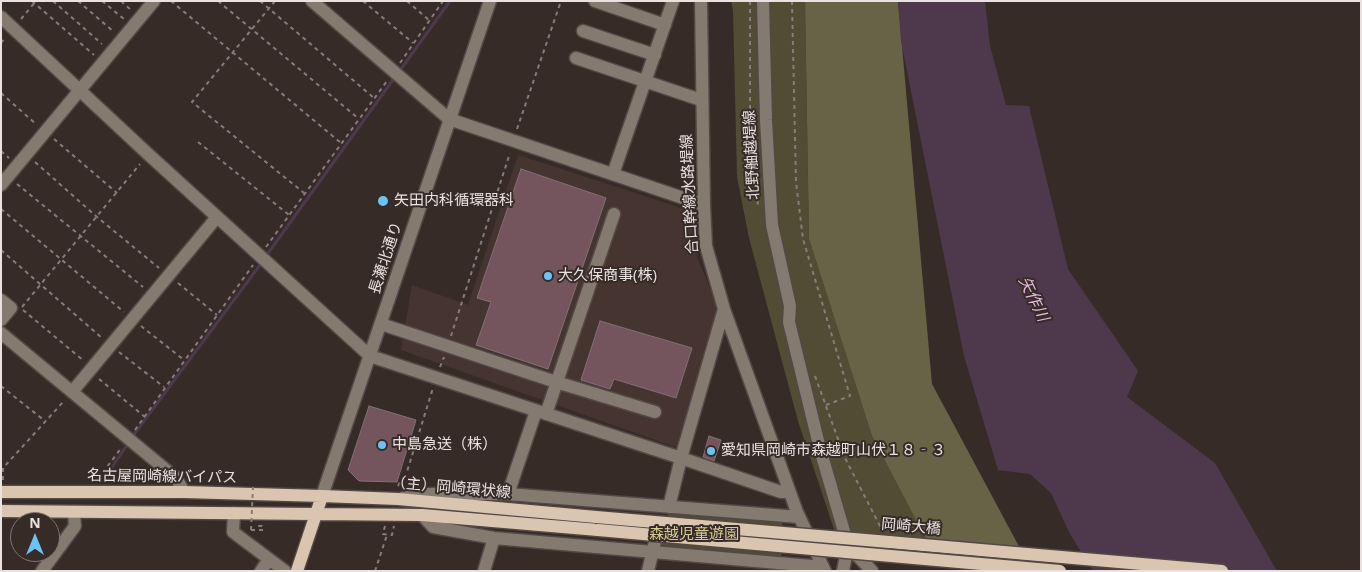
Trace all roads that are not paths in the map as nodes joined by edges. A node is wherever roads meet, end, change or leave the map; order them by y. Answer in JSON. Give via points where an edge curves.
{"nodes":[{"id":1,"x":154,"y":1,"type":"edge"},
{"id":2,"x":312,"y":1,"type":"edge"},
{"id":3,"x":490,"y":1,"type":"edge"},
{"id":4,"x":595,"y":1,"type":"edge"},
{"id":5,"x":673,"y":1,"type":"edge"},
{"id":6,"x":701,"y":1,"type":"edge"},
{"id":7,"x":763,"y":1,"type":"edge"},
{"id":8,"x":1,"y":17,"type":"edge"},
{"id":9,"x":665,"y":25,"type":"junction"},
{"id":10,"x":583,"y":31,"type":"dead end"},
{"id":11,"x":655,"y":55,"type":"junction"},
{"id":12,"x":576,"y":58,"type":"dead end"},
{"id":13,"x":645,"y":82,"type":"junction"},
{"id":14,"x":81,"y":91,"type":"junction"},
{"id":15,"x":702,"y":100,"type":"junction"},
{"id":16,"x":449,"y":119,"type":"junction"},
{"id":17,"x":613,"y":174,"type":"junction"},
{"id":18,"x":5,"y":181,"type":"edge"},
{"id":19,"x":704,"y":205,"type":"junction"},
{"id":20,"x":614,"y":214,"type":"dead end"},
{"id":21,"x":217,"y":217,"type":"junction"},
{"id":22,"x":1,"y":300,"type":"edge"},
{"id":23,"x":724,"y":309,"type":"junction"},
{"id":24,"x":1,"y":320,"type":"edge"},
{"id":25,"x":381,"y":324,"type":"junction"},
{"id":26,"x":1,"y":334,"type":"edge"},
{"id":27,"x":370,"y":356,"type":"junction"},
{"id":28,"x":556,"y":382,"type":"junction"},
{"id":29,"x":72,"y":392,"type":"junction"},
{"id":30,"x":541,"y":412,"type":"junction"},
{"id":31,"x":655,"y":412,"type":"dead end"},
{"id":32,"x":681,"y":458,"type":"junction"},
{"id":33,"x":2,"y":486,"type":"edge"},
{"id":34,"x":184,"y":492,"type":"junction"},
{"id":35,"x":790,"y":492,"type":"junction"},
{"id":36,"x":398,"y":493,"type":"junction"},
{"id":37,"x":508,"y":494,"type":"junction"},
{"id":38,"x":322,"y":496,"type":"junction"},
{"id":39,"x":666,"y":507,"type":"junction"},
{"id":40,"x":1,"y":511,"type":"edge"},
{"id":41,"x":74,"y":513,"type":"junction"},
{"id":42,"x":234,"y":514,"type":"junction"},
{"id":43,"x":316,"y":515,"type":"junction"},
{"id":44,"x":422,"y":515,"type":"junction"},
{"id":45,"x":799,"y":516,"type":"junction"},
{"id":46,"x":596,"y":517,"type":"joint"},
{"id":47,"x":598,"y":530,"type":"joint"},
{"id":48,"x":494,"y":538,"type":"junction"},
{"id":49,"x":848,"y":545,"type":"junction"},
{"id":50,"x":653,"y":552,"type":"junction"},
{"id":51,"x":269,"y":559,"type":"junction"},
{"id":52,"x":824,"y":569,"type":"edge"},
{"id":53,"x":42,"y":571,"type":"edge"},
{"id":54,"x":260,"y":571,"type":"edge"},
{"id":55,"x":285,"y":571,"type":"edge"},
{"id":56,"x":296,"y":571,"type":"edge"},
{"id":57,"x":484,"y":571,"type":"edge"},
{"id":58,"x":648,"y":571,"type":"edge"},
{"id":59,"x":843,"y":571,"type":"edge"},
{"id":60,"x":872,"y":571,"type":"edge"},
{"id":61,"x":1060,"y":571,"type":"edge"},
{"id":62,"x":1222,"y":571,"type":"edge"}],
"edges":[{"from":1,"to":14,"type":"street"},
{"from":2,"to":16,"type":"street"},
{"from":3,"to":16,"type":"street","name":"長瀬北通り"},
{"from":4,"to":9,"type":"street"},
{"from":5,"to":9,"type":"street"},
{"from":6,"to":15,"type":"street","name":"合口幹線水路堤線"},
{"from":7,"to":49,"type":"street","name":"北野舳越堤線","via":[[772,225],[790,306],[791,331]]},
{"from":8,"to":14,"type":"street"},
{"from":9,"to":11,"type":"street"},
{"from":10,"to":11,"type":"street"},
{"from":11,"to":13,"type":"street"},
{"from":12,"to":13,"type":"street"},
{"from":13,"to":15,"type":"street"},
{"from":13,"to":17,"type":"street"},
{"from":14,"to":18,"type":"street"},
{"from":14,"to":21,"type":"street"},
{"from":15,"to":19,"type":"street","name":"合口幹線水路堤線"},
{"from":16,"to":17,"type":"street"},
{"from":16,"to":25,"type":"street","name":"長瀬北通り"},
{"from":17,"to":19,"type":"street"},
{"from":19,"to":23,"type":"street","name":"合口幹線水路堤線","via":[[706,246]]},
{"from":20,"to":28,"type":"street"},
{"from":21,"to":27,"type":"street"},
{"from":21,"to":29,"type":"street"},
{"from":22,"to":24,"type":"street","via":[[11,308]]},
{"from":23,"to":32,"type":"street"},
{"from":23,"to":35,"type":"street","name":"合口幹線水路堤線"},
{"from":25,"to":27,"type":"street","name":"長瀬北通り"},
{"from":25,"to":28,"type":"street"},
{"from":26,"to":29,"type":"street"},
{"from":27,"to":30,"type":"street"},
{"from":27,"to":38,"type":"street","name":"長瀬北通り"},
{"from":28,"to":30,"type":"street"},
{"from":28,"to":31,"type":"street"},
{"from":29,"to":34,"type":"street","via":[[176,478]]},
{"from":30,"to":32,"type":"street"},
{"from":30,"to":37,"type":"street"},
{"from":32,"to":35,"type":"street","via":[[781,492]]},
{"from":32,"to":39,"type":"street"},
{"from":33,"to":34,"type":"main road","name":"名古屋岡崎線バイパス"},
{"from":34,"to":38,"type":"main road","name":"名古屋岡崎線バイパス"},
{"from":35,"to":45,"type":"street","name":"合口幹線水路堤線"},
{"from":36,"to":37,"type":"street"},
{"from":36,"to":38,"type":"main road","name":"（主）岡崎環状線"},
{"from":36,"to":46,"type":"main road","name":"（主）岡崎環状線"},
{"from":37,"to":39,"type":"street"},
{"from":38,"to":43,"type":"main road"},
{"from":39,"to":45,"type":"street"},
{"from":39,"to":50,"type":"street"},
{"from":40,"to":41,"type":"main road"},
{"from":41,"to":42,"type":"main road"},
{"from":41,"to":53,"type":"street","via":[[75,526]]},
{"from":42,"to":43,"type":"main road"},
{"from":42,"to":51,"type":"street","via":[[233,532]]},
{"from":43,"to":44,"type":"main road","name":"（主）岡崎環状線"},
{"from":43,"to":56,"type":"main road"},
{"from":44,"to":47,"type":"main road","name":"（主）岡崎環状線"},
{"from":44,"to":48,"type":"street","via":[[433,527]]},
{"from":45,"to":52,"type":"street","name":"合口幹線水路堤線"},
{"from":46,"to":62,"type":"main road","name":"岡崎大橋","bridge":true},
{"from":47,"to":61,"type":"main road","name":"岡崎大橋","bridge":true},
{"from":48,"to":50,"type":"street"},
{"from":48,"to":57,"type":"street"},
{"from":49,"to":59,"type":"street"},
{"from":49,"to":60,"type":"street"},
{"from":50,"to":52,"type":"street"},
{"from":50,"to":58,"type":"street"},
{"from":51,"to":54,"type":"street"},
{"from":51,"to":55,"type":"street"}]}
